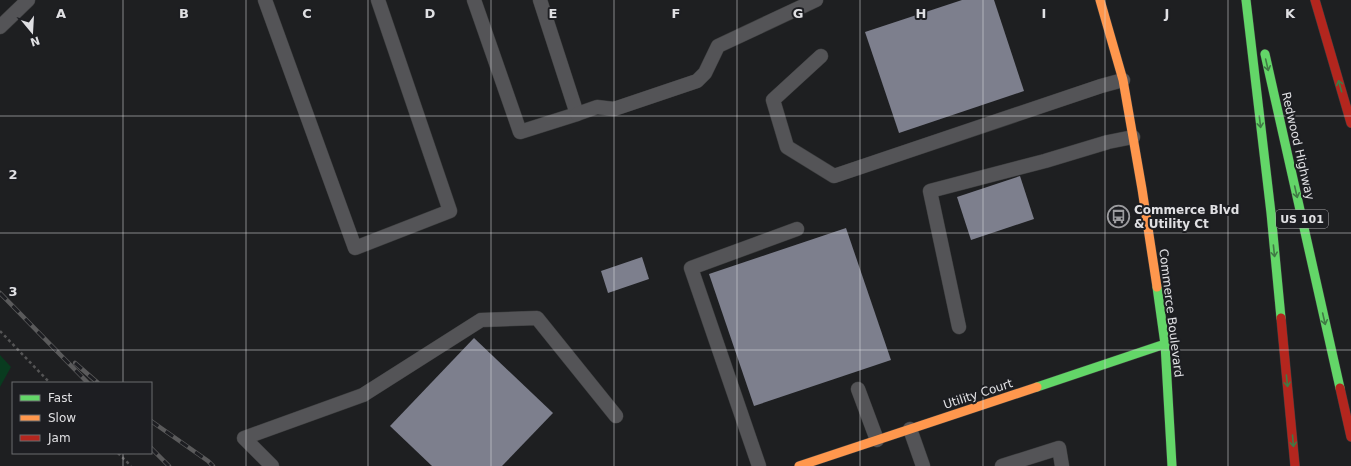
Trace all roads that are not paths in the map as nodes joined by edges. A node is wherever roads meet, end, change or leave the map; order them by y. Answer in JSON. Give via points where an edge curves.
{"nodes":[{"id":1,"x":265,"y":0,"type":"edge"},
{"id":2,"x":378,"y":0,"type":"edge"},
{"id":3,"x":474,"y":0,"type":"edge"},
{"id":4,"x":540,"y":0,"type":"edge"},
{"id":5,"x":816,"y":0,"type":"edge"},
{"id":6,"x":1100,"y":0,"type":"edge"},
{"id":7,"x":1246,"y":0,"type":"edge"},
{"id":8,"x":1252,"y":0,"type":"edge"},
{"id":9,"x":1314,"y":0,"type":"edge"},
{"id":10,"x":19,"y":3,"type":"edge"},
{"id":11,"x":1258,"y":23,"type":"dead end"},
{"id":12,"x":0,"y":28,"type":"edge"},
{"id":13,"x":1263,"y":46,"type":"dead end"},
{"id":14,"x":821,"y":56,"type":"dead end"},
{"id":15,"x":1123,"y":80,"type":"junction"},
{"id":16,"x":577,"y":114,"type":"junction"},
{"id":17,"x":1351,"y":123,"type":"edge"},
{"id":18,"x":1133,"y":138,"type":"junction"},
{"id":19,"x":797,"y":229,"type":"dead end"},
{"id":20,"x":959,"y":327,"type":"dead end"},
{"id":21,"x":1165,"y":344,"type":"junction"},
{"id":22,"x":858,"y":389,"type":"dead end"},
{"id":23,"x":616,"y":416,"type":"dead end"},
{"id":24,"x":910,"y":429,"type":"junction"},
{"id":25,"x":1351,"y":437,"type":"edge"},
{"id":26,"x":877,"y":440,"type":"junction"},
{"id":27,"x":272,"y":466,"type":"edge"},
{"id":28,"x":760,"y":466,"type":"edge"},
{"id":29,"x":798,"y":466,"type":"edge"},
{"id":30,"x":923,"y":466,"type":"edge"},
{"id":31,"x":1002,"y":466,"type":"edge"},
{"id":32,"x":1062,"y":466,"type":"edge"},
{"id":33,"x":1172,"y":466,"type":"edge"},
{"id":34,"x":1295,"y":466,"type":"edge"}],
"edges":[{"from":1,"to":2,"type":"lane","via":[[355,248],[450,211]]},
{"from":3,"to":16,"type":"lane","via":[[520,132]]},
{"from":4,"to":16,"type":"lane"},
{"from":5,"to":16,"type":"lane","via":[[718,46],[705,73],[697,81],[614,109],[597,107]]},
{"from":6,"to":15,"type":"main road","name":"Commerce Boulevard"},
{"from":7,"to":34,"type":"main road","one_way":true,"via":[[1271,213]]},
{"from":8,"to":11,"type":"main road"},
{"from":17,"to":9,"type":"main road","one_way":true},
{"from":10,"to":12,"type":"lane"},
{"from":13,"to":25,"type":"main road","name":"Redwood Highway","number":"US 101","one_way":true},
{"from":14,"to":15,"type":"lane","via":[[773,100],[787,147],[834,176]]},
{"from":15,"to":18,"type":"main road","name":"Commerce Boulevard"},
{"from":18,"to":20,"type":"lane","via":[[1108,142],[930,191]]},
{"from":18,"to":21,"type":"main road","name":"Commerce Boulevard"},
{"from":19,"to":28,"type":"lane","via":[[691,268]]},
{"from":21,"to":24,"type":"main road","name":"Utility Court"},
{"from":21,"to":33,"type":"main road","name":"Commerce Boulevard"},
{"from":22,"to":26,"type":"lane"},
{"from":23,"to":27,"type":"lane","via":[[537,318],[481,320],[363,395],[244,438]]},
{"from":24,"to":26,"type":"main road","name":"Utility Court"},
{"from":24,"to":30,"type":"lane"},
{"from":26,"to":29,"type":"main road","name":"Utility Court"},
{"from":31,"to":32,"type":"lane","via":[[1059,448]]}]}
